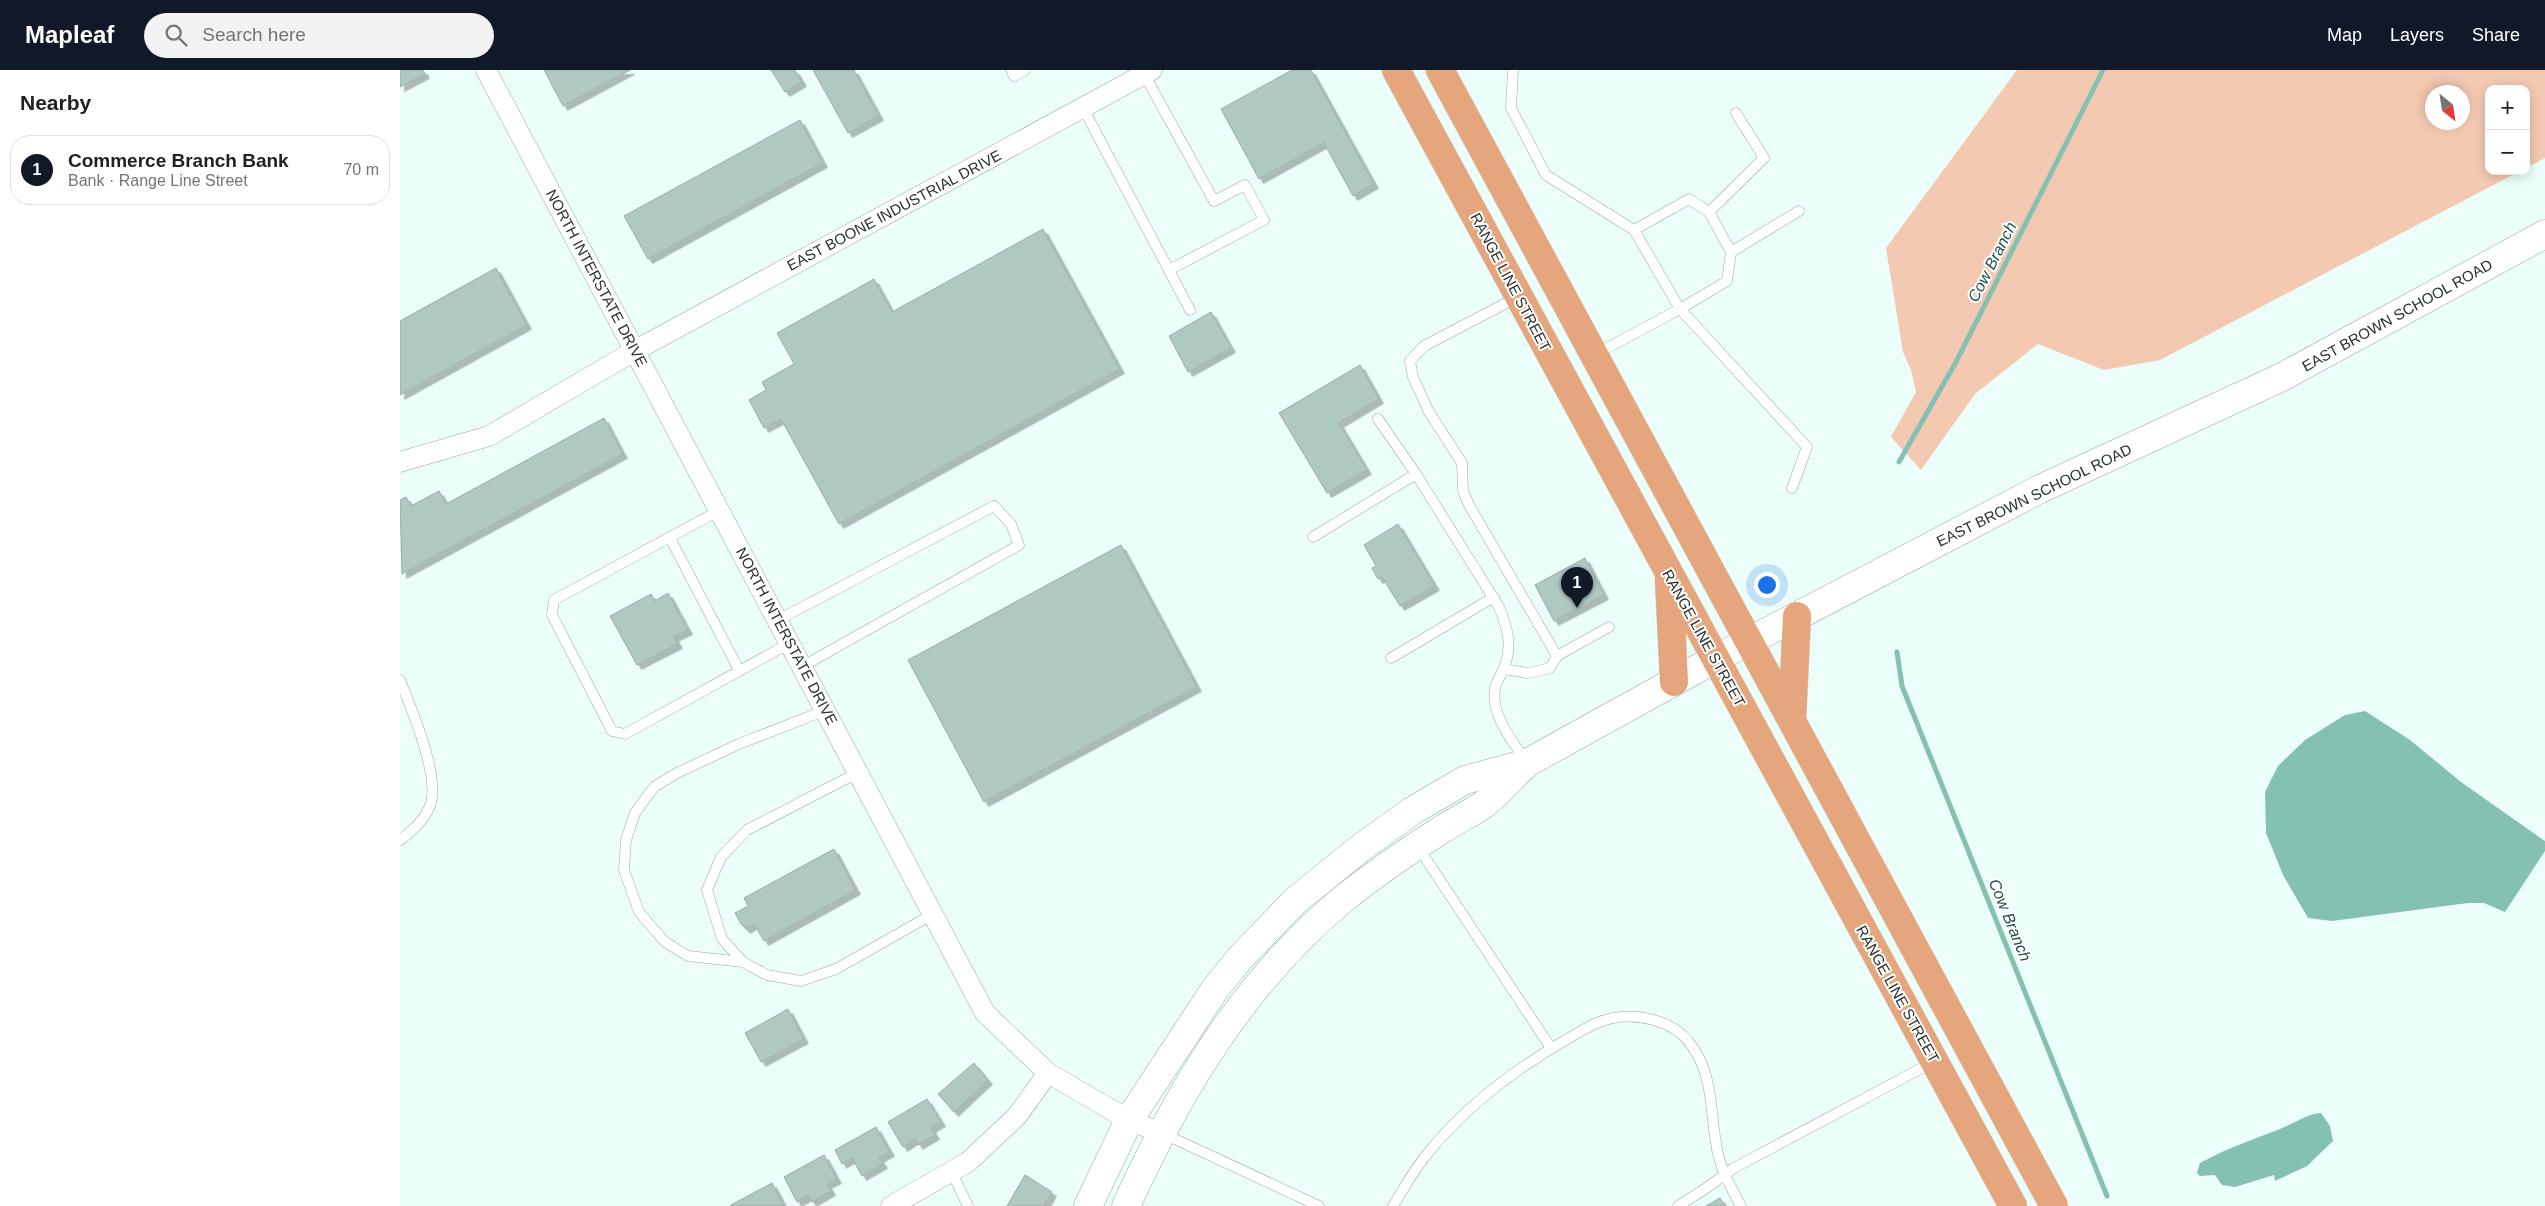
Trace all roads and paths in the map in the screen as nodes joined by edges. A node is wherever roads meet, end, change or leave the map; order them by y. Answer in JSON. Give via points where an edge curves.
{"nodes":[{"id":1,"x":486,"y":70,"type":"edge"},
{"id":2,"x":1011,"y":70,"type":"edge"},
{"id":3,"x":1025,"y":70,"type":"edge"},
{"id":4,"x":1396,"y":70,"type":"edge"},
{"id":5,"x":1433,"y":70,"type":"edge"},
{"id":6,"x":1440,"y":70,"type":"edge"},
{"id":7,"x":1514,"y":70,"type":"edge"},
{"id":8,"x":1148,"y":72,"type":"edge"},
{"id":9,"x":1455,"y":98,"type":"junction"},
{"id":10,"x":1083,"y":108,"type":"junction"},
{"id":11,"x":1736,"y":113,"type":"dead end"},
{"id":12,"x":1799,"y":211,"type":"dead end"},
{"id":13,"x":1709,"y":212,"type":"junction"},
{"id":14,"x":1634,"y":230,"type":"junction"},
{"id":15,"x":2545,"y":234,"type":"edge"},
{"id":16,"x":1731,"y":252,"type":"junction"},
{"id":17,"x":1169,"y":270,"type":"junction"},
{"id":18,"x":1519,"y":297,"type":"junction"},
{"id":19,"x":1680,"y":309,"type":"junction"},
{"id":20,"x":1190,"y":310,"type":"dead end"},
{"id":21,"x":636,"y":350,"type":"junction"},
{"id":22,"x":1593,"y":355,"type":"junction"},
{"id":23,"x":1378,"y":419,"type":"dead end"},
{"id":24,"x":400,"y":462,"type":"edge"},
{"id":25,"x":1416,"y":474,"type":"junction"},
{"id":26,"x":1792,"y":488,"type":"dead end"},
{"id":27,"x":720,"y":510,"type":"junction"},
{"id":28,"x":1313,"y":537,"type":"dead end"},
{"id":29,"x":670,"y":538,"type":"junction"},
{"id":30,"x":1668,"y":573,"type":"junction"},
{"id":31,"x":1494,"y":597,"type":"junction"},
{"id":32,"x":1797,"y":616,"type":"junction"},
{"id":33,"x":778,"y":620,"type":"junction"},
{"id":34,"x":1609,"y":628,"type":"dead end"},
{"id":35,"x":1749,"y":642,"type":"junction"},
{"id":36,"x":790,"y":643,"type":"junction"},
{"id":37,"x":1557,"y":656,"type":"junction"},
{"id":38,"x":1391,"y":658,"type":"dead end"},
{"id":39,"x":1715,"y":659,"type":"junction"},
{"id":40,"x":802,"y":666,"type":"junction"},
{"id":41,"x":1504,"y":669,"type":"junction"},
{"id":42,"x":739,"y":670,"type":"junction"},
{"id":43,"x":400,"y":680,"type":"edge"},
{"id":44,"x":1674,"y":682,"type":"junction"},
{"id":45,"x":826,"y":710,"type":"junction"},
{"id":46,"x":1792,"y":720,"type":"junction"},
{"id":47,"x":1527,"y":763,"type":"junction"},
{"id":48,"x":859,"y":772,"type":"junction"},
{"id":49,"x":400,"y":840,"type":"edge"},
{"id":50,"x":1417,"y":846,"type":"junction"},
{"id":51,"x":934,"y":914,"type":"junction"},
{"id":52,"x":743,"y":962,"type":"junction"},
{"id":53,"x":1551,"y":1048,"type":"junction"},
{"id":54,"x":1934,"y":1061,"type":"junction"},
{"id":55,"x":1048,"y":1073,"type":"junction"},
{"id":56,"x":1129,"y":1120,"type":"junction"},
{"id":57,"x":1161,"y":1133,"type":"junction"},
{"id":58,"x":2017,"y":1138,"type":"junction"},
{"id":59,"x":951,"y":1171,"type":"junction"},
{"id":60,"x":1724,"y":1175,"type":"junction"},
{"id":61,"x":891,"y":1206,"type":"edge"},
{"id":62,"x":968,"y":1206,"type":"edge"},
{"id":63,"x":1088,"y":1206,"type":"edge"},
{"id":64,"x":1126,"y":1206,"type":"edge"},
{"id":65,"x":1319,"y":1206,"type":"edge"},
{"id":66,"x":1393,"y":1206,"type":"edge"},
{"id":67,"x":1678,"y":1206,"type":"edge"},
{"id":68,"x":1741,"y":1206,"type":"edge"},
{"id":69,"x":2014,"y":1206,"type":"edge"},
{"id":70,"x":2054,"y":1206,"type":"edge"}],
"edges":[{"from":1,"to":21,"type":"street","name":"NORTH INTERSTATE DRIVE"},
{"from":2,"to":3,"type":"lane","via":[[1014,76]]},
{"from":4,"to":18,"type":"main road","name":"RANGE LINE STREET"},
{"from":5,"to":9,"type":"main road"},
{"from":6,"to":9,"type":"main road"},
{"from":7,"to":14,"type":"lane","via":[[1510,108],[1546,175]]},
{"from":8,"to":10,"type":"street","name":"EAST BOONE INDUSTRIAL DRIVE"},
{"from":8,"to":17,"type":"lane","via":[[1214,201],[1245,185],[1264,220]]},
{"from":9,"to":22,"type":"main road"},
{"from":10,"to":17,"type":"lane"},
{"from":10,"to":21,"type":"street","name":"EAST BOONE INDUSTRIAL DRIVE"},
{"from":11,"to":13,"type":"lane","via":[[1764,158]]},
{"from":12,"to":16,"type":"lane"},
{"from":13,"to":14,"type":"lane","via":[[1690,199]]},
{"from":13,"to":16,"type":"lane"},
{"from":14,"to":19,"type":"lane"},
{"from":15,"to":32,"type":"main road","name":"EAST BROWN SCHOOL ROAD","via":[[2282,377],[2040,489]]},
{"from":16,"to":19,"type":"lane","via":[[1727,281]]},
{"from":17,"to":20,"type":"lane"},
{"from":18,"to":30,"type":"main road","name":"RANGE LINE STREET"},
{"from":18,"to":37,"type":"lane","via":[[1424,346],[1410,362],[1413,377],[1429,412],[1462,463],[1463,491],[1469,504]]},
{"from":19,"to":22,"type":"lane"},
{"from":19,"to":26,"type":"lane","via":[[1807,447]]},
{"from":21,"to":24,"type":"street","name":"EAST BOONE INDUSTRIAL DRIVE","via":[[489,436]]},
{"from":21,"to":27,"type":"street","name":"NORTH INTERSTATE DRIVE"},
{"from":22,"to":35,"type":"main road"},
{"from":23,"to":25,"type":"lane"},
{"from":25,"to":28,"type":"lane"},
{"from":25,"to":31,"type":"lane"},
{"from":27,"to":29,"type":"lane"},
{"from":27,"to":33,"type":"street","name":"NORTH INTERSTATE DRIVE"},
{"from":29,"to":42,"type":"lane"},
{"from":29,"to":42,"type":"lane","via":[[554,600],[552,615],[612,731],[625,734]]},
{"from":30,"to":39,"type":"main road","name":"RANGE LINE STREET"},
{"from":30,"to":44,"type":"main road"},
{"from":31,"to":38,"type":"lane"},
{"from":31,"to":41,"type":"lane","via":[[1509,630],[1510,649]]},
{"from":32,"to":35,"type":"main road","name":"EAST BROWN SCHOOL ROAD"},
{"from":32,"to":46,"type":"main road"},
{"from":33,"to":36,"type":"street","name":"NORTH INTERSTATE DRIVE"},
{"from":33,"to":40,"type":"lane","via":[[994,506],[1012,524],[1019,545]]},
{"from":34,"to":37,"type":"lane"},
{"from":35,"to":39,"type":"main road","name":"EAST BROWN SCHOOL ROAD"},
{"from":35,"to":46,"type":"main road"},
{"from":36,"to":40,"type":"street","name":"NORTH INTERSTATE DRIVE"},
{"from":36,"to":42,"type":"lane"},
{"from":37,"to":41,"type":"lane","via":[[1550,668],[1528,673]]},
{"from":39,"to":44,"type":"main road","name":"EAST BROWN SCHOOL ROAD"},
{"from":39,"to":54,"type":"main road","name":"RANGE LINE STREET"},
{"from":40,"to":45,"type":"street","name":"NORTH INTERSTATE DRIVE"},
{"from":41,"to":47,"type":"lane","via":[[1495,688],[1496,704],[1501,722]]},
{"from":43,"to":49,"type":"lane","via":[[432,772],[431,805],[413,830]]},
{"from":44,"to":47,"type":"main road","name":"EAST BROWN SCHOOL ROAD"},
{"from":45,"to":48,"type":"street","name":"NORTH INTERSTATE DRIVE"},
{"from":45,"to":52,"type":"lane","via":[[738,744],[654,787],[635,813],[626,840],[624,870],[639,912],[665,942],[688,956]]},
{"from":46,"to":58,"type":"main road"},
{"from":47,"to":50,"type":"main road","name":"EAST BROWN SCHOOL ROAD","via":[[1484,804]]},
{"from":47,"to":56,"type":"main road","name":"EAST BROWN SCHOOL ROAD","via":[[1465,780],[1412,811],[1295,901],[1240,958],[1215,990]]},
{"from":48,"to":51,"type":"street","name":"NORTH INTERSTATE DRIVE"},
{"from":48,"to":52,"type":"lane","via":[[747,830],[721,857],[707,890],[722,939]]},
{"from":50,"to":53,"type":"lane"},
{"from":50,"to":57,"type":"main road","name":"EAST BROWN SCHOOL ROAD","via":[[1344,899],[1299,938],[1264,976],[1218,1037]]},
{"from":51,"to":52,"type":"lane","via":[[836,969],[800,981],[767,975]]},
{"from":51,"to":55,"type":"street","name":"NORTH INTERSTATE DRIVE","via":[[985,1012]]},
{"from":53,"to":60,"type":"lane","via":[[1592,1025],[1613,1018],[1647,1018],[1676,1031],[1700,1059],[1709,1083],[1716,1145]]},
{"from":53,"to":66,"type":"lane","via":[[1502,1082],[1469,1112],[1424,1158]]},
{"from":54,"to":58,"type":"main road","via":[[1948,1057]]},
{"from":54,"to":60,"type":"lane"},
{"from":54,"to":69,"type":"main road","name":"RANGE LINE STREET"},
{"from":55,"to":56,"type":"street","name":"NORTH INTERSTATE DRIVE"},
{"from":55,"to":59,"type":"street","via":[[1017,1116],[968,1162]]},
{"from":56,"to":57,"type":"street","name":"NORTH INTERSTATE DRIVE"},
{"from":56,"to":63,"type":"main road","name":"EAST BROWN SCHOOL ROAD"},
{"from":57,"to":64,"type":"main road","name":"EAST BROWN SCHOOL ROAD"},
{"from":57,"to":65,"type":"lane"},
{"from":58,"to":70,"type":"main road"},
{"from":59,"to":61,"type":"street"},
{"from":59,"to":62,"type":"lane"},
{"from":60,"to":67,"type":"lane"},
{"from":60,"to":68,"type":"lane"}]}
